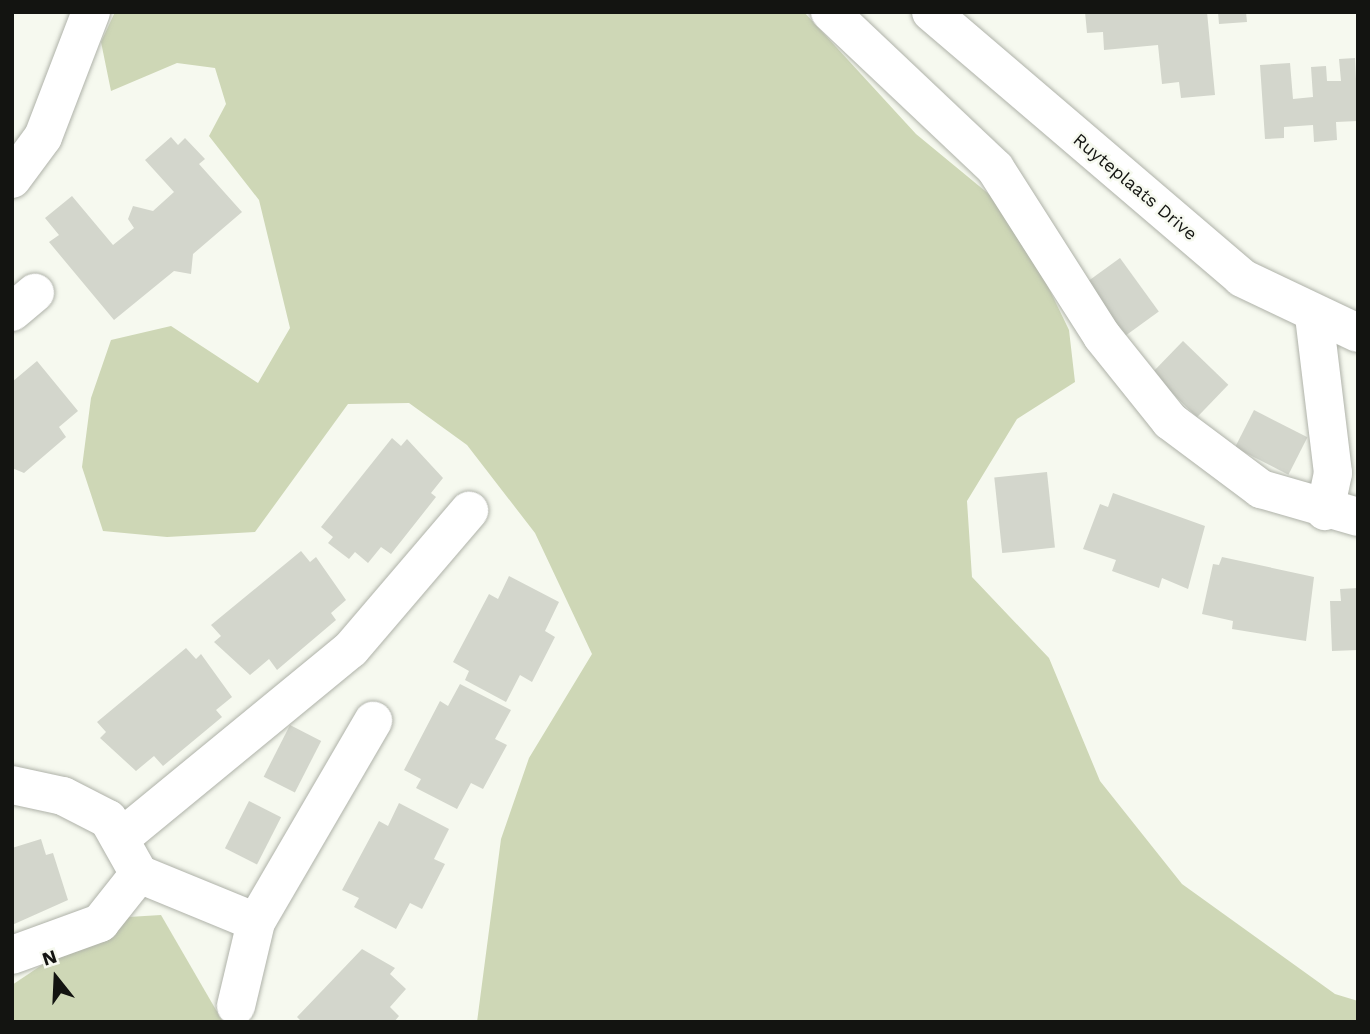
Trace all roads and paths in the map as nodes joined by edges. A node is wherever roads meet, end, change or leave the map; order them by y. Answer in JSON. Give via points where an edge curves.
{"nodes":[{"id":1,"x":91,"y":12,"type":"edge"},
{"id":2,"x":830,"y":12,"type":"edge"},
{"id":3,"x":931,"y":12,"type":"edge"},
{"id":4,"x":12,"y":179,"type":"edge"},
{"id":5,"x":1314,"y":316,"type":"junction"},
{"id":6,"x":1358,"y":332,"type":"edge"},
{"id":7,"x":469,"y":511,"type":"dead end"},
{"id":8,"x":1341,"y":514,"type":"edge"},
{"id":9,"x":373,"y":721,"type":"dead end"},
{"id":10,"x":12,"y":785,"type":"edge"},
{"id":11,"x":122,"y":837,"type":"junction"},
{"id":12,"x":139,"y":874,"type":"junction"},
{"id":13,"x":256,"y":922,"type":"junction"},
{"id":14,"x":12,"y":956,"type":"edge"},
{"id":15,"x":236,"y":1006,"type":"dead end"}],
"edges":[{"from":1,"to":4,"type":"street","via":[[43,137]]},
{"from":2,"to":8,"type":"street","via":[[995,168],[1102,335],[1170,421],[1261,489]]},
{"from":3,"to":5,"type":"street","name":"Ruyteplaats Drive","via":[[1242,278]]},
{"from":5,"to":6,"type":"street","name":"Ruyteplaats Drive"},
{"from":5,"to":8,"type":"street"},
{"from":7,"to":11,"type":"street","via":[[351,649]]},
{"from":9,"to":13,"type":"street"},
{"from":10,"to":11,"type":"street","via":[[63,796],[107,819]]},
{"from":11,"to":12,"type":"street"},
{"from":12,"to":13,"type":"street"},
{"from":12,"to":14,"type":"street","via":[[100,923]]},
{"from":13,"to":15,"type":"street"}]}
